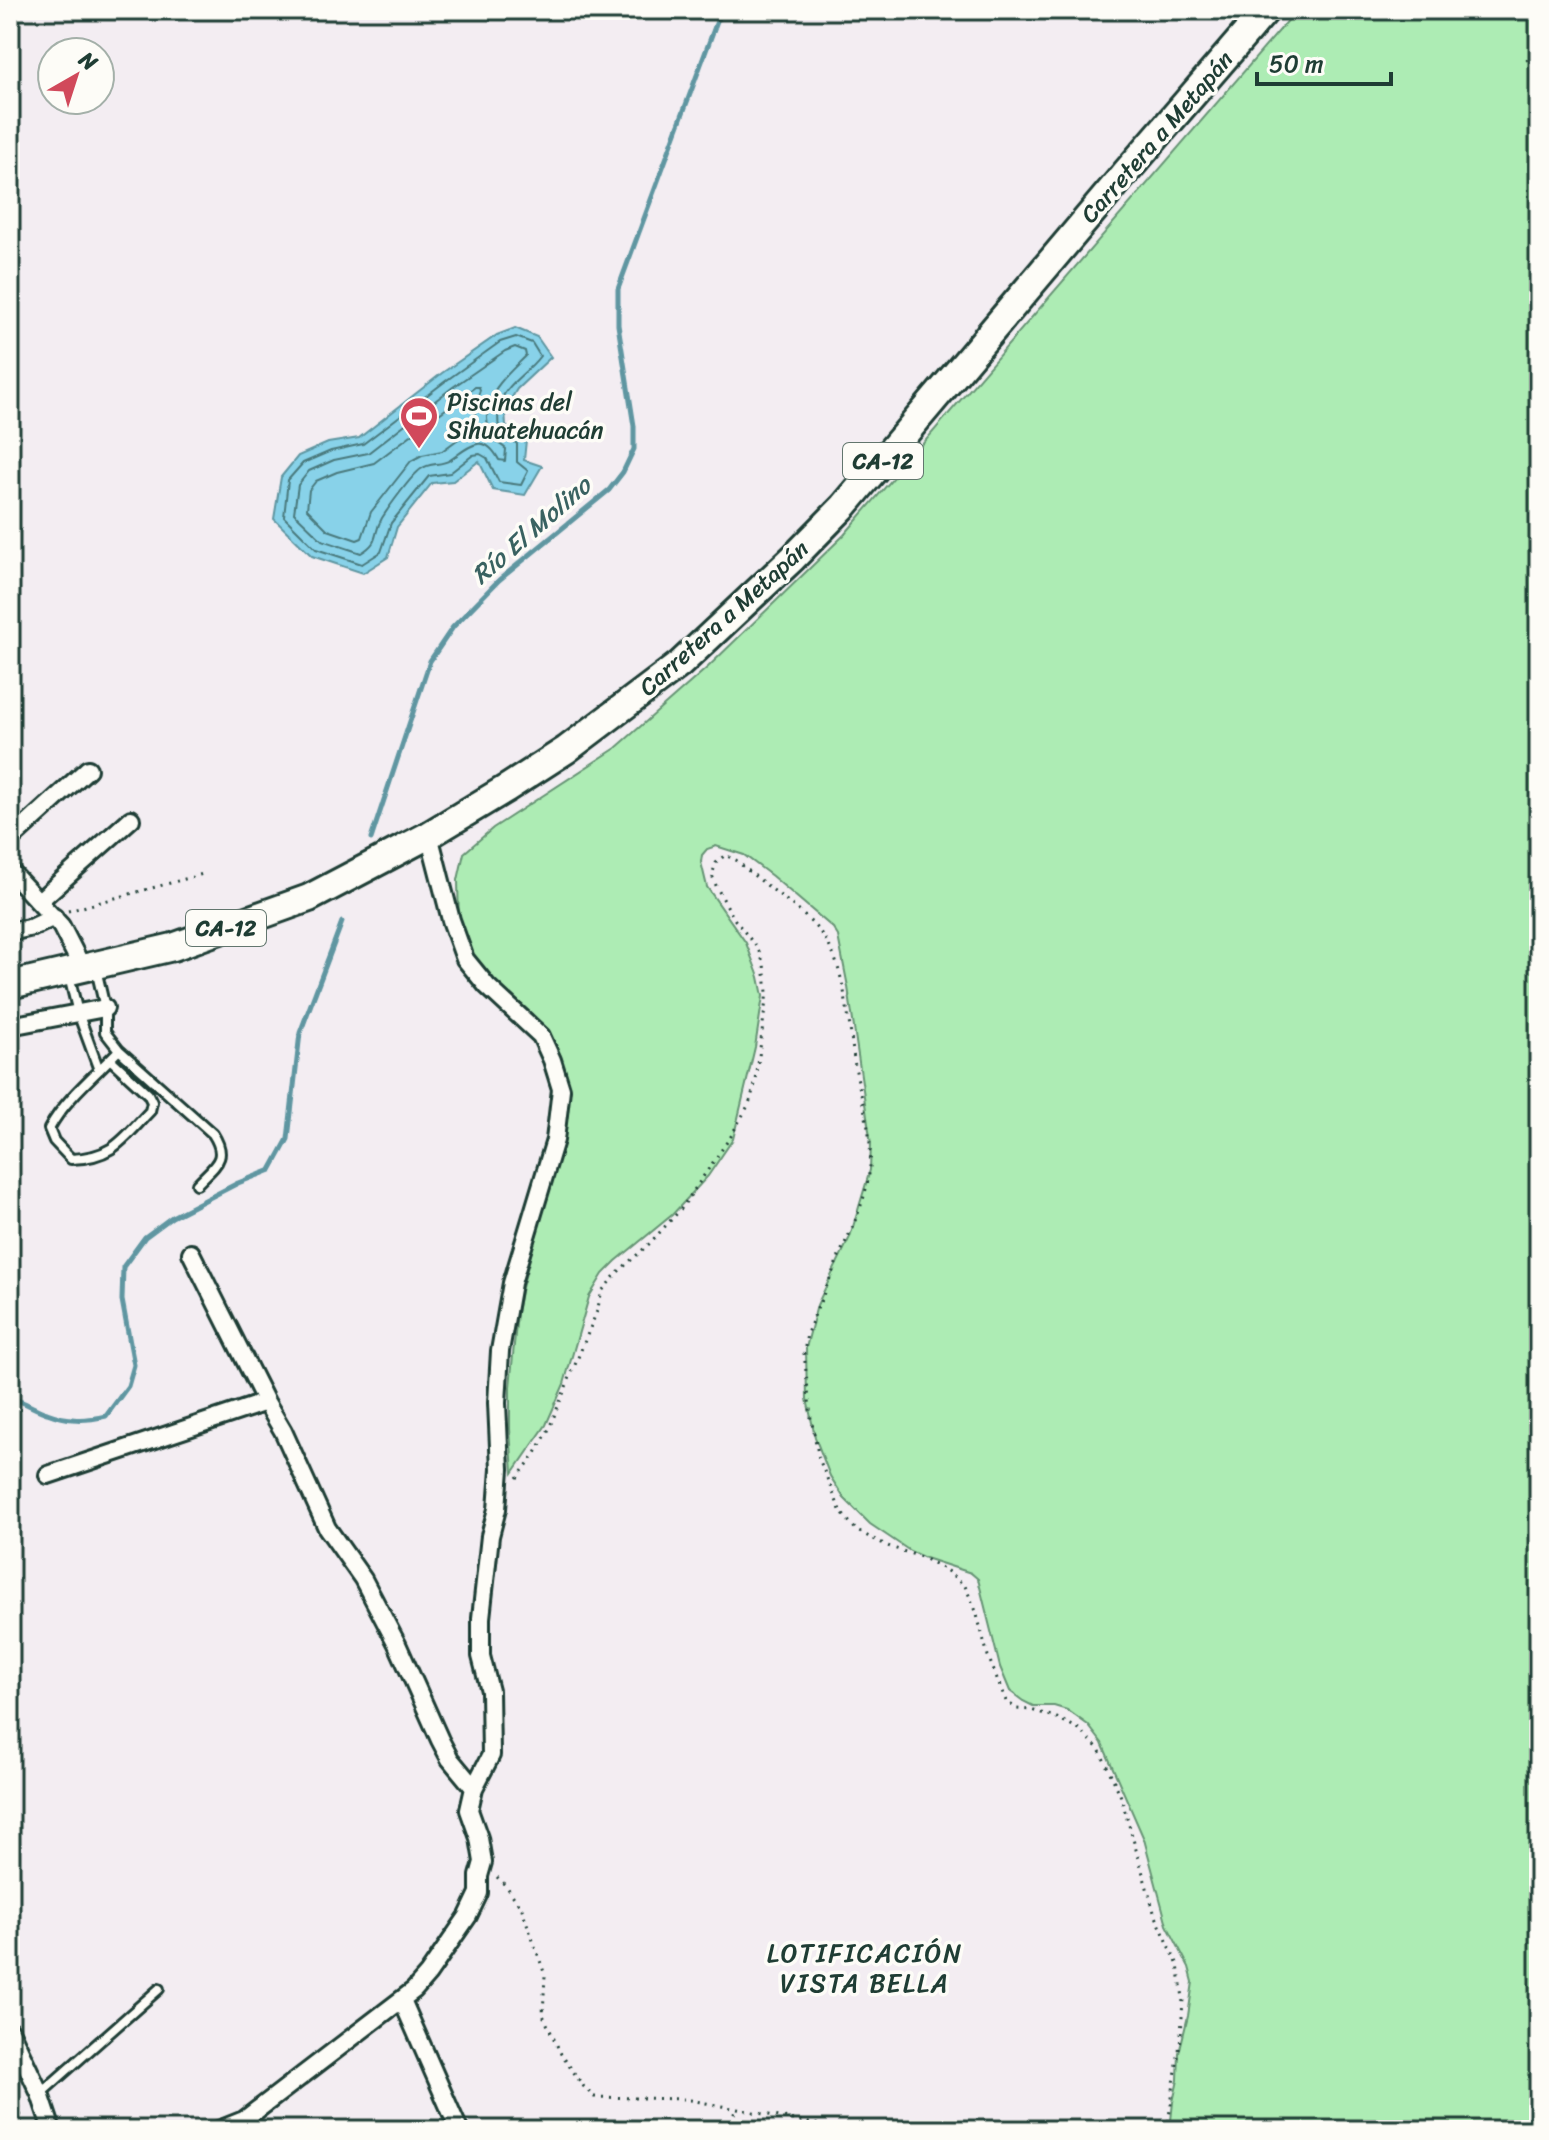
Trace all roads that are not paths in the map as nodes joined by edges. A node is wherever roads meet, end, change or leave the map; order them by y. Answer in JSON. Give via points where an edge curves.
{"nodes":[{"id":1,"x":1266,"y":10,"type":"edge"},
{"id":2,"x":88,"y":769,"type":"dead end"},
{"id":3,"x":131,"y":819,"type":"dead end"},
{"id":4,"x":429,"y":835,"type":"junction"},
{"id":5,"x":10,"y":840,"type":"edge"},
{"id":6,"x":10,"y":871,"type":"edge"},
{"id":7,"x":39,"y":901,"type":"junction"},
{"id":8,"x":54,"y":917,"type":"junction"},
{"id":9,"x":10,"y":932,"type":"edge"},
{"id":10,"x":82,"y":968,"type":"junction"},
{"id":11,"x":10,"y":985,"type":"edge"},
{"id":12,"x":105,"y":1008,"type":"junction"},
{"id":13,"x":78,"y":1013,"type":"junction"},
{"id":14,"x":10,"y":1026,"type":"edge"},
{"id":15,"x":119,"y":1050,"type":"junction"},
{"id":16,"x":110,"y":1059,"type":"junction"},
{"id":17,"x":99,"y":1070,"type":"junction"},
{"id":18,"x":197,"y":1184,"type":"dead end"},
{"id":19,"x":191,"y":1253,"type":"dead end"},
{"id":20,"x":266,"y":1402,"type":"junction"},
{"id":21,"x":48,"y":1475,"type":"dead end"},
{"id":22,"x":474,"y":1788,"type":"junction"},
{"id":23,"x":159,"y":1989,"type":"dead end"},
{"id":24,"x":402,"y":2000,"type":"junction"},
{"id":25,"x":10,"y":2030,"type":"edge"},
{"id":26,"x":40,"y":2094,"type":"junction"},
{"id":27,"x":52,"y":2130,"type":"edge"},
{"id":28,"x":219,"y":2130,"type":"edge"},
{"id":29,"x":459,"y":2130,"type":"edge"}],
"edges":[{"from":1,"to":4,"type":"main road","name":"Carretera a Metapán","number":"CA-12","via":[[844,506],[793,558],[668,673],[566,750]]},
{"from":2,"to":5,"type":"street"},
{"from":3,"to":7,"type":"street"},
{"from":4,"to":10,"type":"main road","name":"Carretera a Metapán","number":"CA-12","via":[[309,898],[173,947]]},
{"from":4,"to":22,"type":"street","via":[[465,959],[541,1036],[561,1089],[555,1140],[512,1283],[500,1351],[498,1503],[481,1618],[491,1755]]},
{"from":6,"to":7,"type":"street"},
{"from":7,"to":8,"type":"street"},
{"from":8,"to":9,"type":"street"},
{"from":8,"to":10,"type":"street"},
{"from":10,"to":11,"type":"main road","name":"Carretera a Metapán","number":"CA-12"},
{"from":10,"to":12,"type":"lane"},
{"from":10,"to":13,"type":"lane"},
{"from":12,"to":13,"type":"street"},
{"from":12,"to":15,"type":"lane","via":[[105,1032]]},
{"from":13,"to":14,"type":"street"},
{"from":13,"to":17,"type":"lane"},
{"from":15,"to":16,"type":"lane"},
{"from":15,"to":18,"type":"lane","via":[[221,1146],[219,1160]]},
{"from":16,"to":17,"type":"lane"},
{"from":16,"to":17,"type":"lane","via":[[148,1094],[150,1111],[112,1150],[71,1159],[49,1129]]},
{"from":19,"to":20,"type":"street"},
{"from":20,"to":21,"type":"street"},
{"from":20,"to":22,"type":"street","via":[[327,1528],[363,1579],[397,1644],[450,1759]]},
{"from":22,"to":24,"type":"street","via":[[469,1810],[483,1862],[479,1893],[428,1974]]},
{"from":23,"to":26,"type":"lane"},
{"from":24,"to":28,"type":"street","via":[[244,2120]]},
{"from":24,"to":29,"type":"street"},
{"from":25,"to":26,"type":"street"},
{"from":26,"to":27,"type":"street"}]}
